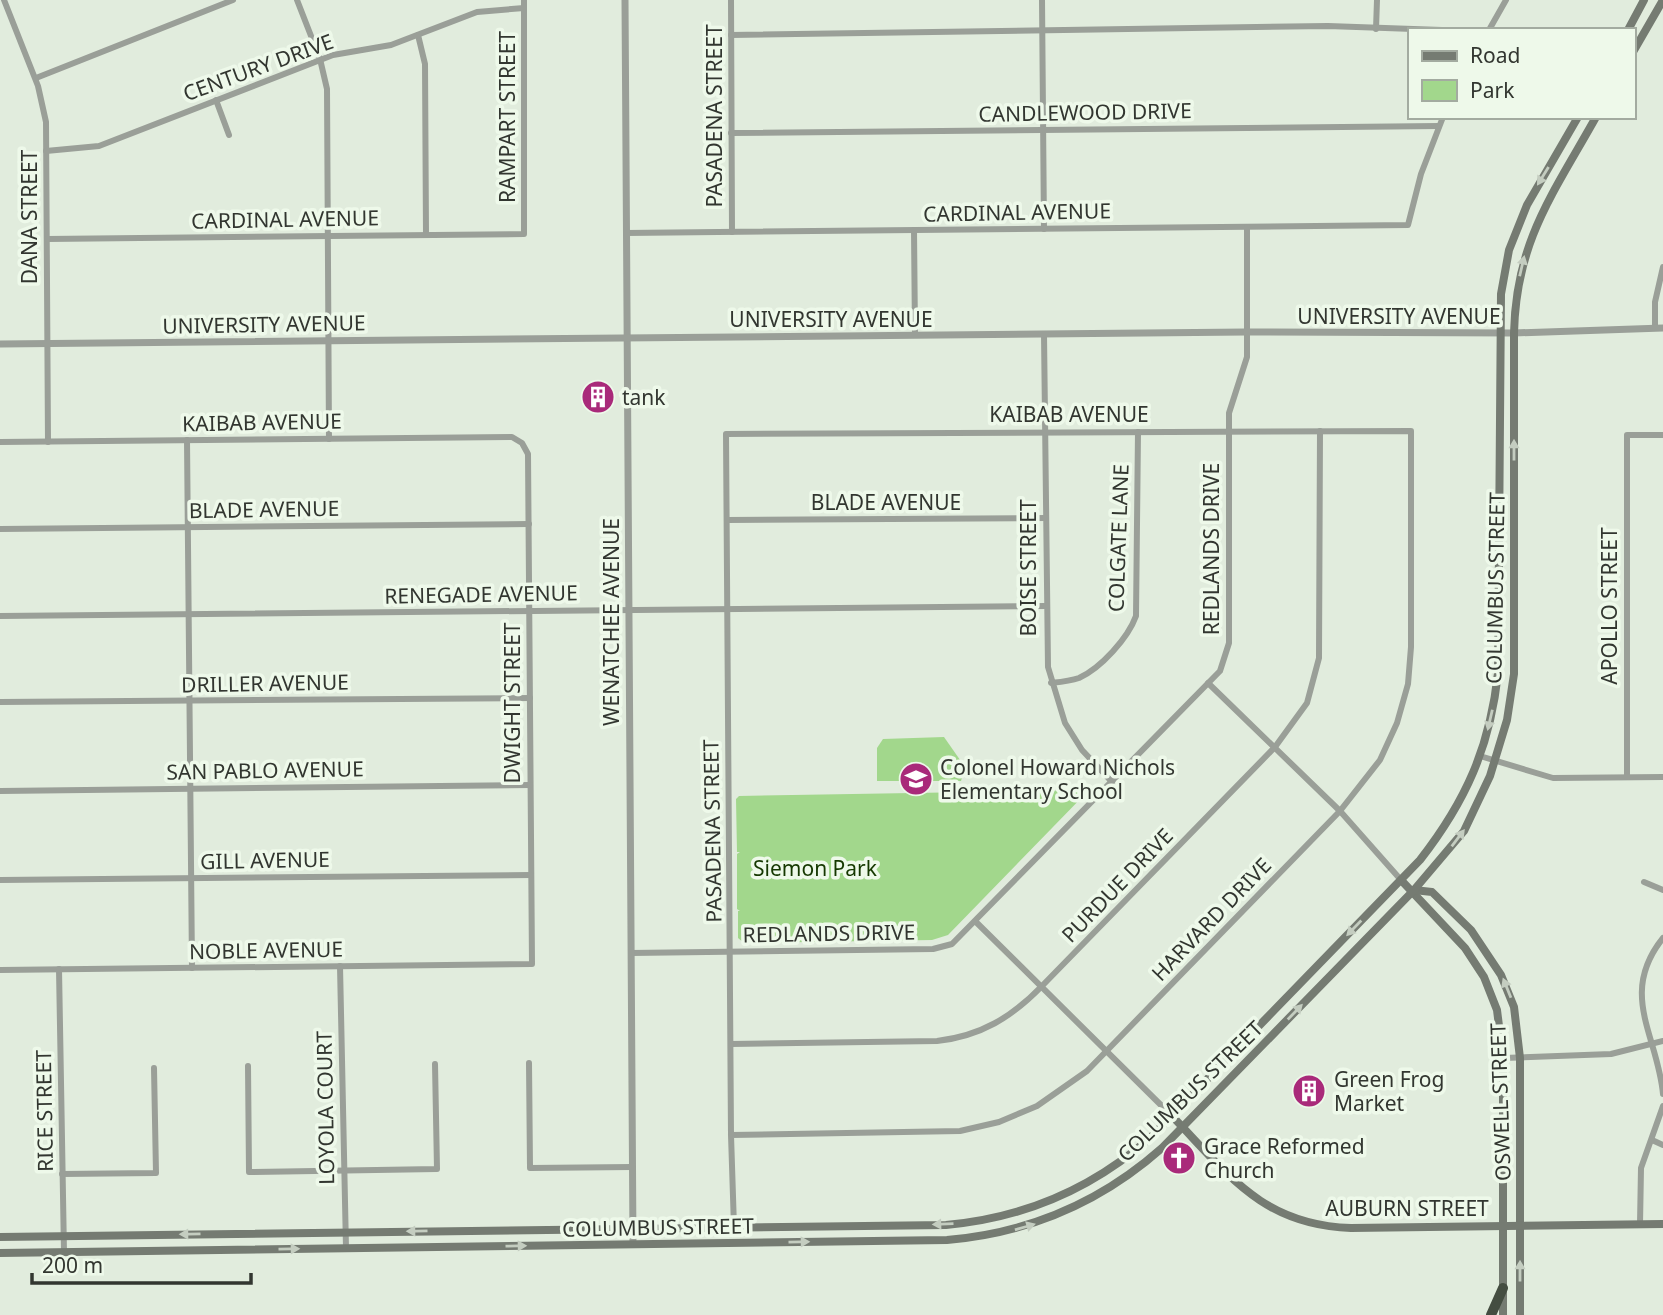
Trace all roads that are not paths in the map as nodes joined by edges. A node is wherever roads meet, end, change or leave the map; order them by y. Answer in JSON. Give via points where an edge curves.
{"nodes":[{"id":1,"x":4,"y":0,"type":"edge"},
{"id":2,"x":233,"y":0,"type":"edge"},
{"id":3,"x":297,"y":0,"type":"edge"},
{"id":4,"x":625,"y":0,"type":"edge"},
{"id":5,"x":731,"y":0,"type":"edge"},
{"id":6,"x":1042,"y":0,"type":"edge"},
{"id":7,"x":1377,"y":0,"type":"edge"},
{"id":8,"x":1506,"y":0,"type":"edge"},
{"id":9,"x":1644,"y":0,"type":"edge"},
{"id":10,"x":1663,"y":0,"type":"edge"},
{"id":11,"x":524,"y":4,"type":"edge"},
{"id":12,"x":1490,"y":28,"type":"edge"},
{"id":13,"x":1629,"y":28,"type":"edge"},
{"id":14,"x":1376,"y":29,"type":"junction"},
{"id":15,"x":1408,"y":29,"type":"edge"},
{"id":16,"x":1043,"y":32,"type":"junction"},
{"id":17,"x":418,"y":35,"type":"junction"},
{"id":18,"x":731,"y":35,"type":"junction"},
{"id":19,"x":1635,"y":49,"type":"edge"},
{"id":20,"x":320,"y":59,"type":"junction"},
{"id":21,"x":36,"y":78,"type":"junction"},
{"id":22,"x":216,"y":100,"type":"junction"},
{"id":23,"x":1442,"y":119,"type":"edge"},
{"id":24,"x":1577,"y":119,"type":"edge"},
{"id":25,"x":1595,"y":119,"type":"edge"},
{"id":26,"x":1439,"y":126,"type":"junction"},
{"id":27,"x":1043,"y":130,"type":"junction"},
{"id":28,"x":731,"y":133,"type":"junction"},
{"id":29,"x":229,"y":135,"type":"dead end"},
{"id":30,"x":46,"y":152,"type":"junction"},
{"id":31,"x":1247,"y":227,"type":"junction"},
{"id":32,"x":1044,"y":229,"type":"junction"},
{"id":33,"x":914,"y":230,"type":"junction"},
{"id":34,"x":732,"y":232,"type":"junction"},
{"id":35,"x":626,"y":233,"type":"junction"},
{"id":36,"x":524,"y":234,"type":"joint"},
{"id":37,"x":426,"y":235,"type":"junction"},
{"id":38,"x":328,"y":236,"type":"junction"},
{"id":39,"x":47,"y":239,"type":"junction"},
{"id":40,"x":1663,"y":267,"type":"edge"},
{"id":41,"x":1659,"y":328,"type":"edge"},
{"id":42,"x":1246,"y":332,"type":"junction"},
{"id":43,"x":1044,"y":334,"type":"junction"},
{"id":44,"x":1498,"y":334,"type":"junction"},
{"id":45,"x":1514,"y":334,"type":"junction"},
{"id":46,"x":915,"y":335,"type":"junction"},
{"id":47,"x":627,"y":338,"type":"junction"},
{"id":48,"x":328,"y":341,"type":"junction"},
{"id":49,"x":0,"y":344,"type":"edge"},
{"id":50,"x":47,"y":344,"type":"junction"},
{"id":51,"x":1229,"y":431,"type":"junction"},
{"id":52,"x":1320,"y":431,"type":"junction"},
{"id":53,"x":1411,"y":431,"type":"joint"},
{"id":54,"x":1046,"y":432,"type":"junction"},
{"id":55,"x":1138,"y":432,"type":"junction"},
{"id":56,"x":726,"y":434,"type":"joint"},
{"id":57,"x":1663,"y":435,"type":"edge"},
{"id":58,"x":329,"y":439,"type":"junction"},
{"id":59,"x":187,"y":440,"type":"junction"},
{"id":60,"x":0,"y":442,"type":"edge"},
{"id":61,"x":48,"y":442,"type":"junction"},
{"id":62,"x":522,"y":443,"type":"joint"},
{"id":63,"x":1046,"y":518,"type":"junction"},
{"id":64,"x":727,"y":520,"type":"junction"},
{"id":65,"x":529,"y":524,"type":"junction"},
{"id":66,"x":188,"y":527,"type":"junction"},
{"id":67,"x":0,"y":529,"type":"edge"},
{"id":68,"x":1046,"y":606,"type":"junction"},
{"id":69,"x":728,"y":609,"type":"junction"},
{"id":70,"x":628,"y":610,"type":"junction"},
{"id":71,"x":529,"y":611,"type":"junction"},
{"id":72,"x":188,"y":614,"type":"junction"},
{"id":73,"x":0,"y":615,"type":"edge"},
{"id":74,"x":1051,"y":683,"type":"junction"},
{"id":75,"x":1209,"y":683,"type":"junction"},
{"id":76,"x":530,"y":698,"type":"junction"},
{"id":77,"x":189,"y":701,"type":"junction"},
{"id":78,"x":0,"y":702,"type":"edge"},
{"id":79,"x":1275,"y":747,"type":"junction"},
{"id":80,"x":1480,"y":756,"type":"junction"},
{"id":81,"x":1496,"y":762,"type":"junction"},
{"id":82,"x":1663,"y":776,"type":"edge"},
{"id":83,"x":1627,"y":777,"type":"junction"},
{"id":84,"x":1112,"y":782,"type":"junction"},
{"id":85,"x":530,"y":785,"type":"junction"},
{"id":86,"x":190,"y":789,"type":"junction"},
{"id":87,"x":0,"y":791,"type":"edge"},
{"id":88,"x":1340,"y":811,"type":"junction"},
{"id":89,"x":531,"y":874,"type":"junction"},
{"id":90,"x":191,"y":878,"type":"junction"},
{"id":91,"x":0,"y":880,"type":"edge"},
{"id":92,"x":1401,"y":880,"type":"junction"},
{"id":93,"x":1644,"y":882,"type":"dead end"},
{"id":94,"x":1415,"y":890,"type":"junction"},
{"id":95,"x":1663,"y":890,"type":"edge"},
{"id":96,"x":976,"y":922,"type":"junction"},
{"id":97,"x":1663,"y":938,"type":"edge"},
{"id":98,"x":731,"y":952,"type":"junction"},
{"id":99,"x":631,"y":953,"type":"junction"},
{"id":100,"x":531,"y":964,"type":"joint"},
{"id":101,"x":340,"y":966,"type":"junction"},
{"id":102,"x":192,"y":968,"type":"junction"},
{"id":103,"x":0,"y":970,"type":"edge"},
{"id":104,"x":59,"y":970,"type":"junction"},
{"id":105,"x":1042,"y":986,"type":"junction"},
{"id":106,"x":1663,"y":1041,"type":"edge"},
{"id":107,"x":731,"y":1044,"type":"junction"},
{"id":108,"x":1650,"y":1045,"type":"junction"},
{"id":109,"x":1108,"y":1050,"type":"junction"},
{"id":110,"x":1503,"y":1058,"type":"junction"},
{"id":111,"x":1520,"y":1058,"type":"junction"},
{"id":112,"x":529,"y":1063,"type":"dead end"},
{"id":113,"x":435,"y":1064,"type":"dead end"},
{"id":114,"x":248,"y":1066,"type":"dead end"},
{"id":115,"x":154,"y":1068,"type":"dead end"},
{"id":116,"x":1663,"y":1094,"type":"edge"},
{"id":117,"x":1663,"y":1106,"type":"edge"},
{"id":118,"x":1172,"y":1116,"type":"junction"},
{"id":119,"x":1182,"y":1127,"type":"junction"},
{"id":120,"x":731,"y":1135,"type":"junction"},
{"id":121,"x":1652,"y":1140,"type":"junction"},
{"id":122,"x":1663,"y":1145,"type":"edge"},
{"id":123,"x":632,"y":1167,"type":"junction"},
{"id":124,"x":343,"y":1171,"type":"junction"},
{"id":125,"x":62,"y":1174,"type":"junction"},
{"id":126,"x":1640,"y":1224,"type":"junction"},
{"id":127,"x":1663,"y":1224,"type":"edge"},
{"id":128,"x":1503,"y":1226,"type":"junction"},
{"id":129,"x":1520,"y":1226,"type":"junction"},
{"id":130,"x":734,"y":1227,"type":"junction"},
{"id":131,"x":632,"y":1229,"type":"junction"},
{"id":132,"x":346,"y":1232,"type":"junction"},
{"id":133,"x":64,"y":1236,"type":"junction"},
{"id":134,"x":0,"y":1237,"type":"edge"},
{"id":135,"x":633,"y":1244,"type":"junction"},
{"id":136,"x":346,"y":1248,"type":"junction"},
{"id":137,"x":64,"y":1252,"type":"junction"},
{"id":138,"x":0,"y":1253,"type":"edge"},
{"id":139,"x":1503,"y":1288,"type":"junction"},
{"id":140,"x":1491,"y":1315,"type":"edge"},
{"id":141,"x":1503,"y":1315,"type":"edge"},
{"id":142,"x":1520,"y":1315,"type":"edge"}],
"edges":[{"from":1,"to":21,"type":"street","name":"DANA STREET"},
{"from":2,"to":21,"type":"street"},
{"from":3,"to":20,"type":"street"},
{"from":4,"to":35,"type":"street","name":"WENATCHEE AVENUE"},
{"from":5,"to":18,"type":"street","name":"PASADENA STREET"},
{"from":6,"to":16,"type":"street"},
{"from":7,"to":14,"type":"street"},
{"from":8,"to":12,"type":"street"},
{"from":9,"to":13,"type":"main road"},
{"from":10,"to":19,"type":"main road"},
{"from":11,"to":17,"type":"street","name":"CENTURY DRIVE","via":[[477,12]]},
{"from":11,"to":36,"type":"street","name":"RAMPART STREET"},
{"from":14,"to":15,"type":"street"},
{"from":14,"to":16,"type":"street","via":[[1098,28]]},
{"from":16,"to":18,"type":"street"},
{"from":16,"to":27,"type":"street"},
{"from":17,"to":20,"type":"street","name":"CENTURY DRIVE"},
{"from":17,"to":37,"type":"street","via":[[425,64]]},
{"from":18,"to":28,"type":"street","name":"PASADENA STREET"},
{"from":20,"to":22,"type":"street","name":"CENTURY DRIVE"},
{"from":20,"to":38,"type":"street","via":[[327,89]]},
{"from":21,"to":30,"type":"street","name":"DANA STREET"},
{"from":22,"to":29,"type":"street"},
{"from":22,"to":30,"type":"street","name":"CENTURY DRIVE","via":[[99,146]]},
{"from":23,"to":26,"type":"street"},
{"from":24,"to":44,"type":"main road","name":"COLUMBUS STREET","one_way":true,"via":[[1517,227],[1504,274]]},
{"from":45,"to":25,"type":"main road","name":"COLUMBUS STREET","one_way":true,"via":[[1519,277],[1532,233]]},
{"from":26,"to":27,"type":"street","name":"CANDLEWOOD DRIVE"},
{"from":26,"to":31,"type":"street","name":"CARDINAL AVENUE","via":[[1408,225]]},
{"from":27,"to":28,"type":"street","name":"CANDLEWOOD DRIVE"},
{"from":27,"to":32,"type":"street"},
{"from":28,"to":34,"type":"street","name":"PASADENA STREET"},
{"from":30,"to":39,"type":"street","name":"DANA STREET"},
{"from":31,"to":32,"type":"street","name":"CARDINAL AVENUE"},
{"from":31,"to":42,"type":"street","name":"REDLANDS DRIVE"},
{"from":32,"to":33,"type":"street","name":"CARDINAL AVENUE"},
{"from":33,"to":34,"type":"street","name":"CARDINAL AVENUE"},
{"from":33,"to":46,"type":"street"},
{"from":34,"to":35,"type":"street","name":"CARDINAL AVENUE"},
{"from":35,"to":47,"type":"street","name":"WENATCHEE AVENUE"},
{"from":36,"to":37,"type":"street","name":"CARDINAL AVENUE"},
{"from":37,"to":38,"type":"street","name":"CARDINAL AVENUE"},
{"from":38,"to":39,"type":"street","name":"CARDINAL AVENUE"},
{"from":38,"to":48,"type":"street"},
{"from":39,"to":50,"type":"street","name":"DANA STREET"},
{"from":40,"to":41,"type":"street","via":[[1655,302]]},
{"from":41,"to":45,"type":"street","name":"UNIVERSITY AVENUE"},
{"from":42,"to":43,"type":"street","name":"UNIVERSITY AVENUE"},
{"from":42,"to":44,"type":"street","name":"UNIVERSITY AVENUE"},
{"from":42,"to":51,"type":"street","name":"REDLANDS DRIVE","via":[[1245,368],[1231,403]]},
{"from":43,"to":46,"type":"street","name":"UNIVERSITY AVENUE"},
{"from":43,"to":54,"type":"street","name":"BOISE STREET"},
{"from":44,"to":45,"type":"street","name":"UNIVERSITY AVENUE"},
{"from":44,"to":80,"type":"main road","name":"COLUMBUS STREET","one_way":true,"via":[[1498,664]]},
{"from":81,"to":45,"type":"main road","name":"COLUMBUS STREET","one_way":true,"via":[[1511,697],[1514,657]]},
{"from":46,"to":47,"type":"street","name":"UNIVERSITY AVENUE"},
{"from":47,"to":48,"type":"street","name":"UNIVERSITY AVENUE"},
{"from":47,"to":70,"type":"street","name":"WENATCHEE AVENUE"},
{"from":48,"to":50,"type":"street","name":"UNIVERSITY AVENUE"},
{"from":48,"to":58,"type":"street"},
{"from":49,"to":50,"type":"street","name":"UNIVERSITY AVENUE"},
{"from":50,"to":61,"type":"street","name":"DANA STREET"},
{"from":51,"to":52,"type":"street","name":"KAIBAB AVENUE"},
{"from":51,"to":55,"type":"street","name":"KAIBAB AVENUE"},
{"from":51,"to":75,"type":"street","name":"REDLANDS DRIVE","via":[[1229,643],[1224,663]]},
{"from":52,"to":53,"type":"street","name":"KAIBAB AVENUE"},
{"from":52,"to":79,"type":"street","name":"PURDUE DRIVE","via":[[1319,658],[1307,703]]},
{"from":53,"to":88,"type":"street","name":"HARVARD DRIVE","via":[[1408,684],[1380,760]]},
{"from":54,"to":55,"type":"street","name":"KAIBAB AVENUE"},
{"from":54,"to":56,"type":"street","name":"KAIBAB AVENUE"},
{"from":54,"to":63,"type":"street","name":"BOISE STREET"},
{"from":55,"to":74,"type":"street","name":"COLGATE LANE","via":[[1136,616],[1127,634],[1088,673]]},
{"from":56,"to":64,"type":"street","name":"PASADENA STREET"},
{"from":57,"to":83,"type":"street","name":"APOLLO STREET","via":[[1627,435]]},
{"from":58,"to":59,"type":"street","name":"KAIBAB AVENUE"},
{"from":58,"to":62,"type":"street","name":"KAIBAB AVENUE","via":[[512,438]]},
{"from":59,"to":61,"type":"street","name":"KAIBAB AVENUE"},
{"from":59,"to":66,"type":"street"},
{"from":60,"to":61,"type":"street","name":"KAIBAB AVENUE"},
{"from":62,"to":65,"type":"street","name":"DWIGHT STREET","via":[[528,454]]},
{"from":63,"to":64,"type":"street","name":"BLADE AVENUE"},
{"from":63,"to":68,"type":"street","name":"BOISE STREET"},
{"from":64,"to":69,"type":"street","name":"PASADENA STREET"},
{"from":65,"to":66,"type":"street","name":"BLADE AVENUE"},
{"from":65,"to":71,"type":"street","name":"DWIGHT STREET"},
{"from":66,"to":67,"type":"street","name":"BLADE AVENUE"},
{"from":66,"to":72,"type":"street"},
{"from":68,"to":69,"type":"street","name":"RENEGADE AVENUE"},
{"from":68,"to":74,"type":"street","name":"BOISE STREET"},
{"from":69,"to":70,"type":"street","name":"RENEGADE AVENUE"},
{"from":69,"to":98,"type":"street","name":"PASADENA STREET"},
{"from":70,"to":71,"type":"street","name":"RENEGADE AVENUE"},
{"from":70,"to":99,"type":"street","name":"WENATCHEE AVENUE"},
{"from":71,"to":72,"type":"street","name":"RENEGADE AVENUE"},
{"from":71,"to":76,"type":"street","name":"DWIGHT STREET"},
{"from":72,"to":73,"type":"street","name":"RENEGADE AVENUE"},
{"from":72,"to":77,"type":"street"},
{"from":74,"to":84,"type":"street","name":"BOISE STREET","via":[[1073,737]]},
{"from":75,"to":79,"type":"street","name":"OSWELL STREET"},
{"from":75,"to":84,"type":"street","name":"REDLANDS DRIVE"},
{"from":76,"to":77,"type":"street","name":"DRILLER AVENUE"},
{"from":76,"to":85,"type":"street","name":"DWIGHT STREET"},
{"from":77,"to":78,"type":"street","name":"DRILLER AVENUE"},
{"from":77,"to":86,"type":"street"},
{"from":79,"to":88,"type":"street","name":"OSWELL STREET"},
{"from":79,"to":105,"type":"street","name":"PURDUE DRIVE"},
{"from":80,"to":81,"type":"street"},
{"from":80,"to":92,"type":"main road","name":"COLUMBUS STREET","via":[[1450,822]]},
{"from":81,"to":83,"type":"street","via":[[1553,778]]},
{"from":94,"to":81,"type":"main road","name":"COLUMBUS STREET","one_way":true,"via":[[1464,831]]},
{"from":82,"to":83,"type":"street"},
{"from":84,"to":96,"type":"street","name":"REDLANDS DRIVE"},
{"from":85,"to":86,"type":"street","name":"SAN PABLO AVENUE"},
{"from":85,"to":89,"type":"street","name":"DWIGHT STREET"},
{"from":86,"to":87,"type":"street","name":"SAN PABLO AVENUE"},
{"from":86,"to":90,"type":"street"},
{"from":88,"to":92,"type":"street","name":"OSWELL STREET"},
{"from":88,"to":109,"type":"street","name":"HARVARD DRIVE"},
{"from":89,"to":90,"type":"street","name":"GILL AVENUE"},
{"from":89,"to":100,"type":"street","name":"DWIGHT STREET"},
{"from":90,"to":91,"type":"street","name":"GILL AVENUE"},
{"from":90,"to":102,"type":"street"},
{"from":92,"to":94,"type":"main road","name":"OSWELL STREET"},
{"from":92,"to":118,"type":"main road","name":"COLUMBUS STREET","one_way":true},
{"from":93,"to":95,"type":"street"},
{"from":94,"to":110,"type":"main road","name":"OSWELL STREET","via":[[1420,903],[1465,948],[1484,978],[1497,1010]]},
{"from":111,"to":94,"type":"main road","name":"OSWELL STREET","one_way":true,"via":[[1514,1007],[1493,959],[1472,930],[1432,892]]},
{"from":119,"to":94,"type":"main road","name":"COLUMBUS STREET","one_way":true},
{"from":96,"to":98,"type":"street","name":"REDLANDS DRIVE","via":[[952,944],[933,949]]},
{"from":96,"to":105,"type":"street","name":"AUBURN STREET"},
{"from":97,"to":108,"type":"street","via":[[1647,964],[1641,990]]},
{"from":98,"to":99,"type":"street","name":"REDLANDS DRIVE"},
{"from":98,"to":107,"type":"street","name":"PASADENA STREET"},
{"from":99,"to":123,"type":"street","name":"WENATCHEE AVENUE"},
{"from":100,"to":101,"type":"street","name":"NOBLE AVENUE"},
{"from":101,"to":102,"type":"street","name":"NOBLE AVENUE"},
{"from":101,"to":124,"type":"street","name":"LOYOLA COURT"},
{"from":102,"to":104,"type":"street","name":"NOBLE AVENUE"},
{"from":103,"to":104,"type":"street","name":"NOBLE AVENUE"},
{"from":104,"to":125,"type":"street","name":"RICE STREET"},
{"from":105,"to":107,"type":"street","name":"PURDUE DRIVE","via":[[1001,1022],[952,1040]]},
{"from":105,"to":109,"type":"street","name":"AUBURN STREET"},
{"from":106,"to":108,"type":"street"},
{"from":107,"to":120,"type":"street","name":"PASADENA STREET"},
{"from":108,"to":111,"type":"street","via":[[1611,1054]]},
{"from":108,"to":116,"type":"street"},
{"from":109,"to":118,"type":"street","name":"AUBURN STREET"},
{"from":109,"to":120,"type":"street","name":"HARVARD DRIVE","via":[[1055,1096],[1019,1115],[980,1127],[939,1133]]},
{"from":110,"to":111,"type":"street"},
{"from":110,"to":128,"type":"main road","name":"OSWELL STREET"},
{"from":111,"to":129,"type":"main road","name":"OSWELL STREET"},
{"from":112,"to":123,"type":"street","via":[[530,1168]]},
{"from":113,"to":124,"type":"street","via":[[437,1170]]},
{"from":114,"to":124,"type":"street","via":[[249,1172]]},
{"from":115,"to":125,"type":"street","via":[[156,1173]]},
{"from":117,"to":121,"type":"street"},
{"from":118,"to":119,"type":"main road","name":"AUBURN STREET"},
{"from":118,"to":130,"type":"main road","name":"COLUMBUS STREET","one_way":true,"via":[[1135,1151],[1094,1180],[1012,1214],[946,1224]]},
{"from":119,"to":128,"type":"main road","name":"AUBURN STREET","via":[[1240,1188],[1269,1208],[1302,1221],[1350,1228]]},
{"from":135,"to":119,"type":"main road","name":"COLUMBUS STREET","one_way":true,"via":[[947,1240],[993,1235],[1060,1215],[1102,1194],[1145,1163]]},
{"from":120,"to":130,"type":"street","name":"PASADENA STREET"},
{"from":121,"to":122,"type":"street"},
{"from":121,"to":126,"type":"street","via":[[1641,1168]]},
{"from":123,"to":131,"type":"street","name":"WENATCHEE AVENUE"},
{"from":124,"to":132,"type":"street","name":"LOYOLA COURT"},
{"from":125,"to":133,"type":"street","name":"RICE STREET"},
{"from":126,"to":127,"type":"main road","name":"AUBURN STREET"},
{"from":126,"to":129,"type":"main road","name":"AUBURN STREET"},
{"from":128,"to":129,"type":"main road","name":"AUBURN STREET"},
{"from":128,"to":139,"type":"main road","name":"OSWELL STREET"},
{"from":142,"to":129,"type":"main road","name":"OSWELL STREET","one_way":true},
{"from":130,"to":131,"type":"main road","name":"COLUMBUS STREET"},
{"from":131,"to":132,"type":"main road","name":"COLUMBUS STREET","one_way":true},
{"from":131,"to":135,"type":"street","name":"WENATCHEE AVENUE"},
{"from":132,"to":133,"type":"main road","name":"COLUMBUS STREET","one_way":true},
{"from":132,"to":136,"type":"street","name":"LOYOLA COURT"},
{"from":133,"to":134,"type":"main road","name":"COLUMBUS STREET"},
{"from":133,"to":137,"type":"street","name":"RICE STREET"},
{"from":136,"to":135,"type":"main road","name":"COLUMBUS STREET","one_way":true},
{"from":137,"to":136,"type":"main road","name":"COLUMBUS STREET","one_way":true},
{"from":137,"to":138,"type":"main road","name":"COLUMBUS STREET"},
{"from":139,"to":140,"type":"highway"},
{"from":139,"to":141,"type":"main road","name":"OSWELL STREET"}]}
